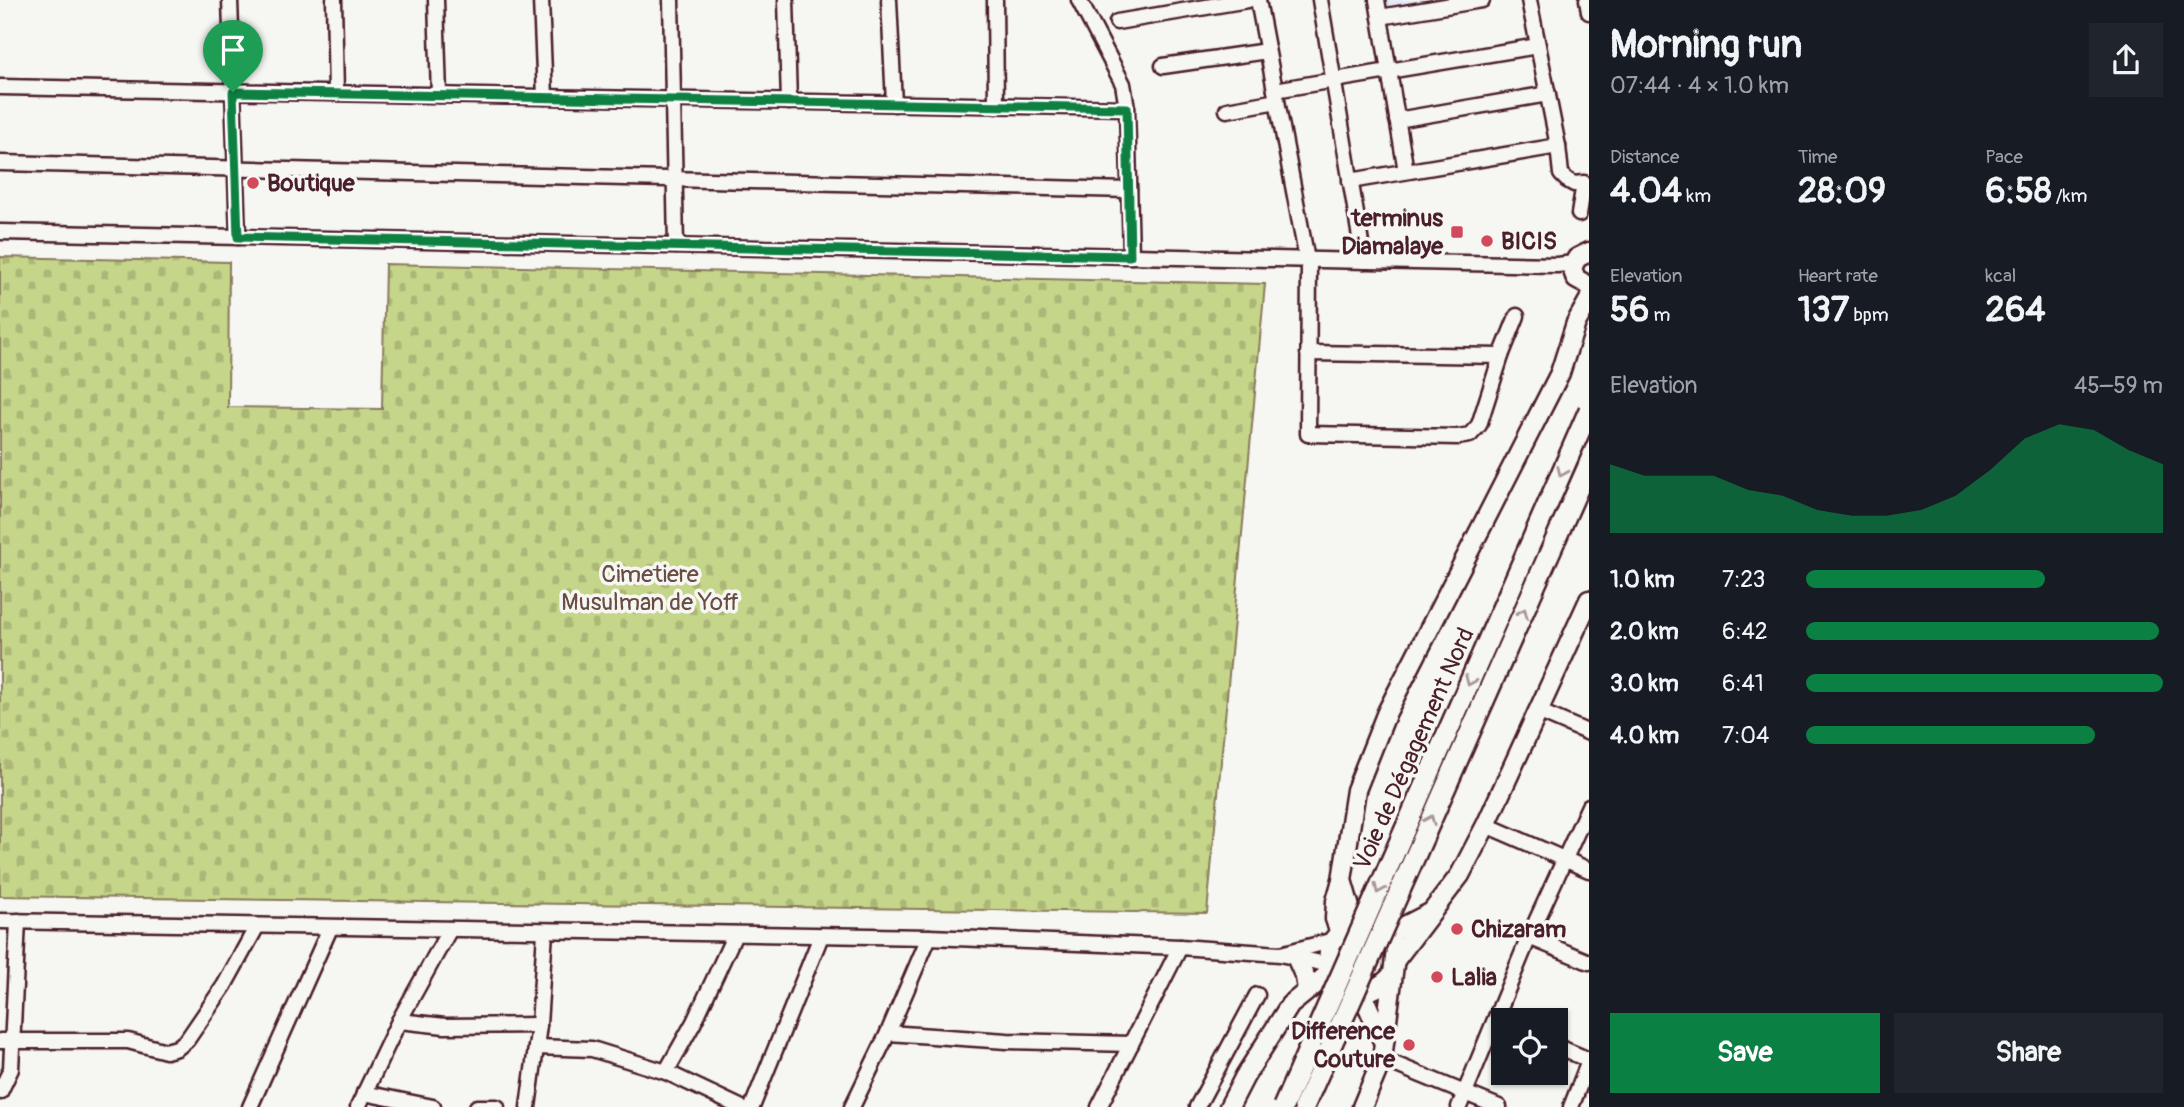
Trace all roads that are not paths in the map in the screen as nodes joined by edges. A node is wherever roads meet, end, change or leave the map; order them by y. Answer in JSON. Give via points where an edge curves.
{"nodes":[{"id":1,"x":230,"y":0,"type":"edge"},
{"id":2,"x":334,"y":0,"type":"edge"},
{"id":3,"x":436,"y":0,"type":"edge"},
{"id":4,"x":541,"y":0,"type":"edge"},
{"id":5,"x":671,"y":0,"type":"edge"},
{"id":6,"x":786,"y":0,"type":"edge"},
{"id":7,"x":889,"y":0,"type":"edge"},
{"id":8,"x":995,"y":0,"type":"edge"},
{"id":9,"x":1079,"y":0,"type":"edge"},
{"id":10,"x":1248,"y":0,"type":"edge"},
{"id":11,"x":1258,"y":0,"type":"edge"},
{"id":12,"x":1320,"y":0,"type":"edge"},
{"id":13,"x":1377,"y":0,"type":"edge"},
{"id":14,"x":1482,"y":0,"type":"edge"},
{"id":15,"x":1529,"y":0,"type":"edge"},
{"id":16,"x":1587,"y":0,"type":"edge"},
{"id":17,"x":1589,"y":11,"type":"edge"},
{"id":18,"x":1380,"y":17,"type":"junction"},
{"id":19,"x":1117,"y":22,"type":"dead end"},
{"id":20,"x":1538,"y":46,"type":"junction"},
{"id":21,"x":1267,"y":51,"type":"junction"},
{"id":22,"x":1163,"y":65,"type":"dead end"},
{"id":23,"x":1389,"y":71,"type":"junction"},
{"id":24,"x":1333,"y":80,"type":"junction"},
{"id":25,"x":0,"y":87,"type":"edge"},
{"id":26,"x":233,"y":92,"type":"junction"},
{"id":27,"x":336,"y":93,"type":"junction"},
{"id":28,"x":1548,"y":94,"type":"junction"},
{"id":29,"x":439,"y":95,"type":"junction"},
{"id":30,"x":1276,"y":95,"type":"junction"},
{"id":31,"x":545,"y":97,"type":"junction"},
{"id":32,"x":673,"y":100,"type":"junction"},
{"id":33,"x":789,"y":102,"type":"junction"},
{"id":34,"x":894,"y":104,"type":"junction"},
{"id":35,"x":996,"y":106,"type":"junction"},
{"id":36,"x":1127,"y":108,"type":"junction"},
{"id":37,"x":1227,"y":110,"type":"dead end"},
{"id":38,"x":1397,"y":120,"type":"junction"},
{"id":39,"x":1558,"y":146,"type":"junction"},
{"id":40,"x":0,"y":163,"type":"edge"},
{"id":41,"x":236,"y":169,"type":"junction"},
{"id":42,"x":1405,"y":171,"type":"junction"},
{"id":43,"x":1587,"y":178,"type":"edge"},
{"id":44,"x":675,"y":179,"type":"junction"},
{"id":45,"x":1350,"y":181,"type":"junction"},
{"id":46,"x":1129,"y":190,"type":"junction"},
{"id":47,"x":1579,"y":214,"type":"dead end"},
{"id":48,"x":0,"y":232,"type":"edge"},
{"id":49,"x":238,"y":237,"type":"junction"},
{"id":50,"x":676,"y":246,"type":"junction"},
{"id":51,"x":1130,"y":256,"type":"junction"},
{"id":52,"x":1308,"y":260,"type":"junction"},
{"id":53,"x":1364,"y":261,"type":"junction"},
{"id":54,"x":1581,"y":270,"type":"edge"},
{"id":55,"x":1517,"y":316,"type":"dead end"},
{"id":56,"x":1308,"y":353,"type":"junction"},
{"id":57,"x":1501,"y":356,"type":"junction"},
{"id":58,"x":1589,"y":410,"type":"edge"},
{"id":59,"x":1589,"y":464,"type":"edge"},
{"id":60,"x":1589,"y":600,"type":"edge"},
{"id":61,"x":1538,"y":711,"type":"junction"},
{"id":62,"x":1589,"y":733,"type":"edge"},
{"id":63,"x":1589,"y":806,"type":"edge"},
{"id":64,"x":1486,"y":825,"type":"junction"},
{"id":65,"x":1566,"y":860,"type":"junction"},
{"id":66,"x":1589,"y":870,"type":"edge"},
{"id":67,"x":1434,"y":911,"type":"junction"},
{"id":68,"x":0,"y":921,"type":"edge"},
{"id":69,"x":18,"y":921,"type":"junction"},
{"id":70,"x":257,"y":926,"type":"junction"},
{"id":71,"x":330,"y":928,"type":"junction"},
{"id":72,"x":450,"y":929,"type":"junction"},
{"id":73,"x":545,"y":932,"type":"junction"},
{"id":74,"x":1343,"y":932,"type":"junction"},
{"id":75,"x":734,"y":934,"type":"junction"},
{"id":76,"x":1387,"y":935,"type":"junction"},
{"id":77,"x":821,"y":936,"type":"junction"},
{"id":78,"x":929,"y":937,"type":"junction"},
{"id":79,"x":1529,"y":937,"type":"junction"},
{"id":80,"x":1180,"y":947,"type":"junction"},
{"id":81,"x":1280,"y":954,"type":"junction"},
{"id":82,"x":1297,"y":959,"type":"junction"},
{"id":83,"x":1589,"y":962,"type":"edge"},
{"id":84,"x":1394,"y":967,"type":"junction"},
{"id":85,"x":1331,"y":968,"type":"junction"},
{"id":86,"x":1353,"y":988,"type":"junction"},
{"id":87,"x":1307,"y":989,"type":"junction"},
{"id":88,"x":1257,"y":995,"type":"dead end"},
{"id":89,"x":1290,"y":1005,"type":"junction"},
{"id":90,"x":1504,"y":1008,"type":"edge"},
{"id":91,"x":399,"y":1021,"type":"junction"},
{"id":92,"x":539,"y":1026,"type":"junction"},
{"id":93,"x":888,"y":1033,"type":"junction"},
{"id":94,"x":1491,"y":1039,"type":"edge"},
{"id":95,"x":7,"y":1041,"type":"edge"},
{"id":96,"x":1131,"y":1044,"type":"junction"},
{"id":97,"x":536,"y":1047,"type":"junction"},
{"id":98,"x":1568,"y":1051,"type":"edge"},
{"id":99,"x":1383,"y":1052,"type":"junction"},
{"id":100,"x":1589,"y":1060,"type":"edge"},
{"id":101,"x":666,"y":1072,"type":"junction"},
{"id":102,"x":0,"y":1092,"type":"edge"},
{"id":103,"x":1466,"y":1092,"type":"junction"},
{"id":104,"x":364,"y":1093,"type":"junction"},
{"id":105,"x":250,"y":1107,"type":"edge"},
{"id":106,"x":358,"y":1107,"type":"edge"},
{"id":107,"x":433,"y":1107,"type":"edge"},
{"id":108,"x":477,"y":1107,"type":"edge"},
{"id":109,"x":497,"y":1107,"type":"edge"},
{"id":110,"x":528,"y":1107,"type":"edge"},
{"id":111,"x":740,"y":1107,"type":"edge"},
{"id":112,"x":752,"y":1107,"type":"edge"},
{"id":113,"x":852,"y":1107,"type":"edge"},
{"id":114,"x":1099,"y":1107,"type":"edge"},
{"id":115,"x":1197,"y":1107,"type":"edge"},
{"id":116,"x":1229,"y":1107,"type":"edge"},
{"id":117,"x":1283,"y":1107,"type":"edge"},
{"id":118,"x":1304,"y":1107,"type":"edge"},
{"id":119,"x":1362,"y":1107,"type":"edge"},
{"id":120,"x":1459,"y":1107,"type":"edge"},
{"id":121,"x":1499,"y":1107,"type":"edge"},
{"id":122,"x":1571,"y":1107,"type":"edge"}],
"edges":[{"from":1,"to":26,"type":"street"},
{"from":2,"to":27,"type":"street"},
{"from":3,"to":29,"type":"street"},
{"from":4,"to":31,"type":"street"},
{"from":5,"to":32,"type":"street"},
{"from":6,"to":33,"type":"street"},
{"from":7,"to":34,"type":"street"},
{"from":8,"to":35,"type":"street"},
{"from":9,"to":36,"type":"street","via":[[1123,84]]},
{"from":10,"to":19,"type":"street"},
{"from":11,"to":21,"type":"street"},
{"from":12,"to":24,"type":"street"},
{"from":13,"to":18,"type":"street"},
{"from":14,"to":18,"type":"street"},
{"from":15,"to":20,"type":"street"},
{"from":16,"to":17,"type":"street"},
{"from":18,"to":23,"type":"street"},
{"from":20,"to":23,"type":"street"},
{"from":20,"to":28,"type":"street"},
{"from":21,"to":22,"type":"street"},
{"from":21,"to":30,"type":"street"},
{"from":23,"to":24,"type":"street"},
{"from":23,"to":38,"type":"street"},
{"from":24,"to":30,"type":"street"},
{"from":24,"to":45,"type":"street"},
{"from":25,"to":26,"type":"street"},
{"from":26,"to":27,"type":"street"},
{"from":26,"to":41,"type":"street"},
{"from":27,"to":29,"type":"street"},
{"from":28,"to":38,"type":"street"},
{"from":28,"to":39,"type":"street"},
{"from":29,"to":31,"type":"street"},
{"from":30,"to":37,"type":"street"},
{"from":30,"to":52,"type":"street"},
{"from":31,"to":32,"type":"street"},
{"from":32,"to":33,"type":"street"},
{"from":32,"to":44,"type":"street"},
{"from":33,"to":34,"type":"street"},
{"from":34,"to":35,"type":"street"},
{"from":35,"to":36,"type":"street"},
{"from":36,"to":46,"type":"street"},
{"from":38,"to":42,"type":"street"},
{"from":39,"to":42,"type":"street"},
{"from":39,"to":43,"type":"street","via":[[1561,174],[1574,184]]},
{"from":40,"to":41,"type":"street"},
{"from":41,"to":44,"type":"street"},
{"from":41,"to":49,"type":"street"},
{"from":42,"to":45,"type":"street"},
{"from":43,"to":47,"type":"street"},
{"from":44,"to":46,"type":"street"},
{"from":44,"to":50,"type":"street"},
{"from":45,"to":53,"type":"street"},
{"from":46,"to":51,"type":"street"},
{"from":48,"to":49,"type":"street"},
{"from":49,"to":50,"type":"street"},
{"from":50,"to":51,"type":"street"},
{"from":51,"to":52,"type":"street"},
{"from":52,"to":53,"type":"street"},
{"from":52,"to":56,"type":"street"},
{"from":53,"to":54,"type":"street"},
{"from":54,"to":74,"type":"main road","via":[[1576,323],[1560,373],[1387,712],[1356,790],[1336,901],[1335,919]]},
{"from":55,"to":57,"type":"street"},
{"from":56,"to":57,"type":"street"},
{"from":56,"to":57,"type":"street","via":[[1308,434],[1430,437],[1470,435],[1479,425]]},
{"from":58,"to":117,"type":"highway","name":"Voie de Dégagement Nord","one_way":true,"bridge":true},
{"from":118,"to":59,"type":"highway","name":"Voie de Dégagement Nord","one_way":true,"bridge":true},
{"from":60,"to":61,"type":"main road"},
{"from":61,"to":62,"type":"street"},
{"from":61,"to":64,"type":"main road"},
{"from":63,"to":65,"type":"street"},
{"from":64,"to":65,"type":"street"},
{"from":64,"to":67,"type":"main road","via":[[1460,875]]},
{"from":65,"to":66,"type":"street"},
{"from":65,"to":79,"type":"street"},
{"from":67,"to":76,"type":"main road"},
{"from":67,"to":84,"type":"main road"},
{"from":68,"to":69,"type":"street"},
{"from":69,"to":70,"type":"street"},
{"from":69,"to":95,"type":"street"},
{"from":70,"to":71,"type":"street"},
{"from":70,"to":95,"type":"street","via":[[224,986],[177,1048],[166,1051],[128,1041]]},
{"from":71,"to":72,"type":"street"},
{"from":71,"to":105,"type":"street"},
{"from":72,"to":73,"type":"street"},
{"from":72,"to":91,"type":"street"},
{"from":73,"to":75,"type":"street"},
{"from":73,"to":92,"type":"street"},
{"from":74,"to":76,"type":"main road","via":[[1373,926]]},
{"from":74,"to":81,"type":"street"},
{"from":74,"to":85,"type":"main road","via":[[1329,956]]},
{"from":75,"to":77,"type":"street"},
{"from":75,"to":101,"type":"street"},
{"from":76,"to":84,"type":"main road"},
{"from":77,"to":78,"type":"street"},
{"from":77,"to":112,"type":"street"},
{"from":78,"to":80,"type":"street"},
{"from":78,"to":93,"type":"street"},
{"from":79,"to":83,"type":"street"},
{"from":79,"to":90,"type":"street"},
{"from":80,"to":81,"type":"street"},
{"from":80,"to":96,"type":"street"},
{"from":81,"to":82,"type":"street"},
{"from":82,"to":85,"type":"street"},
{"from":82,"to":87,"type":"main road"},
{"from":84,"to":86,"type":"main road","via":[[1378,987]]},
{"from":84,"to":99,"type":"main road"},
{"from":85,"to":86,"type":"main road","via":[[1338,980]]},
{"from":85,"to":87,"type":"main road"},
{"from":86,"to":89,"type":"main road"},
{"from":86,"to":99,"type":"main road"},
{"from":87,"to":89,"type":"main road"},
{"from":88,"to":115,"type":"street"},
{"from":89,"to":116,"type":"main road"},
{"from":91,"to":92,"type":"street"},
{"from":91,"to":104,"type":"street"},
{"from":92,"to":97,"type":"street"},
{"from":93,"to":96,"type":"street"},
{"from":93,"to":113,"type":"street"},
{"from":94,"to":103,"type":"street"},
{"from":95,"to":102,"type":"street","via":[[10,1069]]},
{"from":96,"to":114,"type":"street"},
{"from":97,"to":101,"type":"street","via":[[592,1049]]},
{"from":97,"to":110,"type":"street"},
{"from":98,"to":100,"type":"street"},
{"from":99,"to":103,"type":"street"},
{"from":99,"to":119,"type":"main road"},
{"from":100,"to":122,"type":"street"},
{"from":101,"to":111,"type":"street"},
{"from":103,"to":120,"type":"street"},
{"from":103,"to":121,"type":"street"},
{"from":104,"to":106,"type":"street"},
{"from":104,"to":107,"type":"street"},
{"from":108,"to":109,"type":"street"}]}
